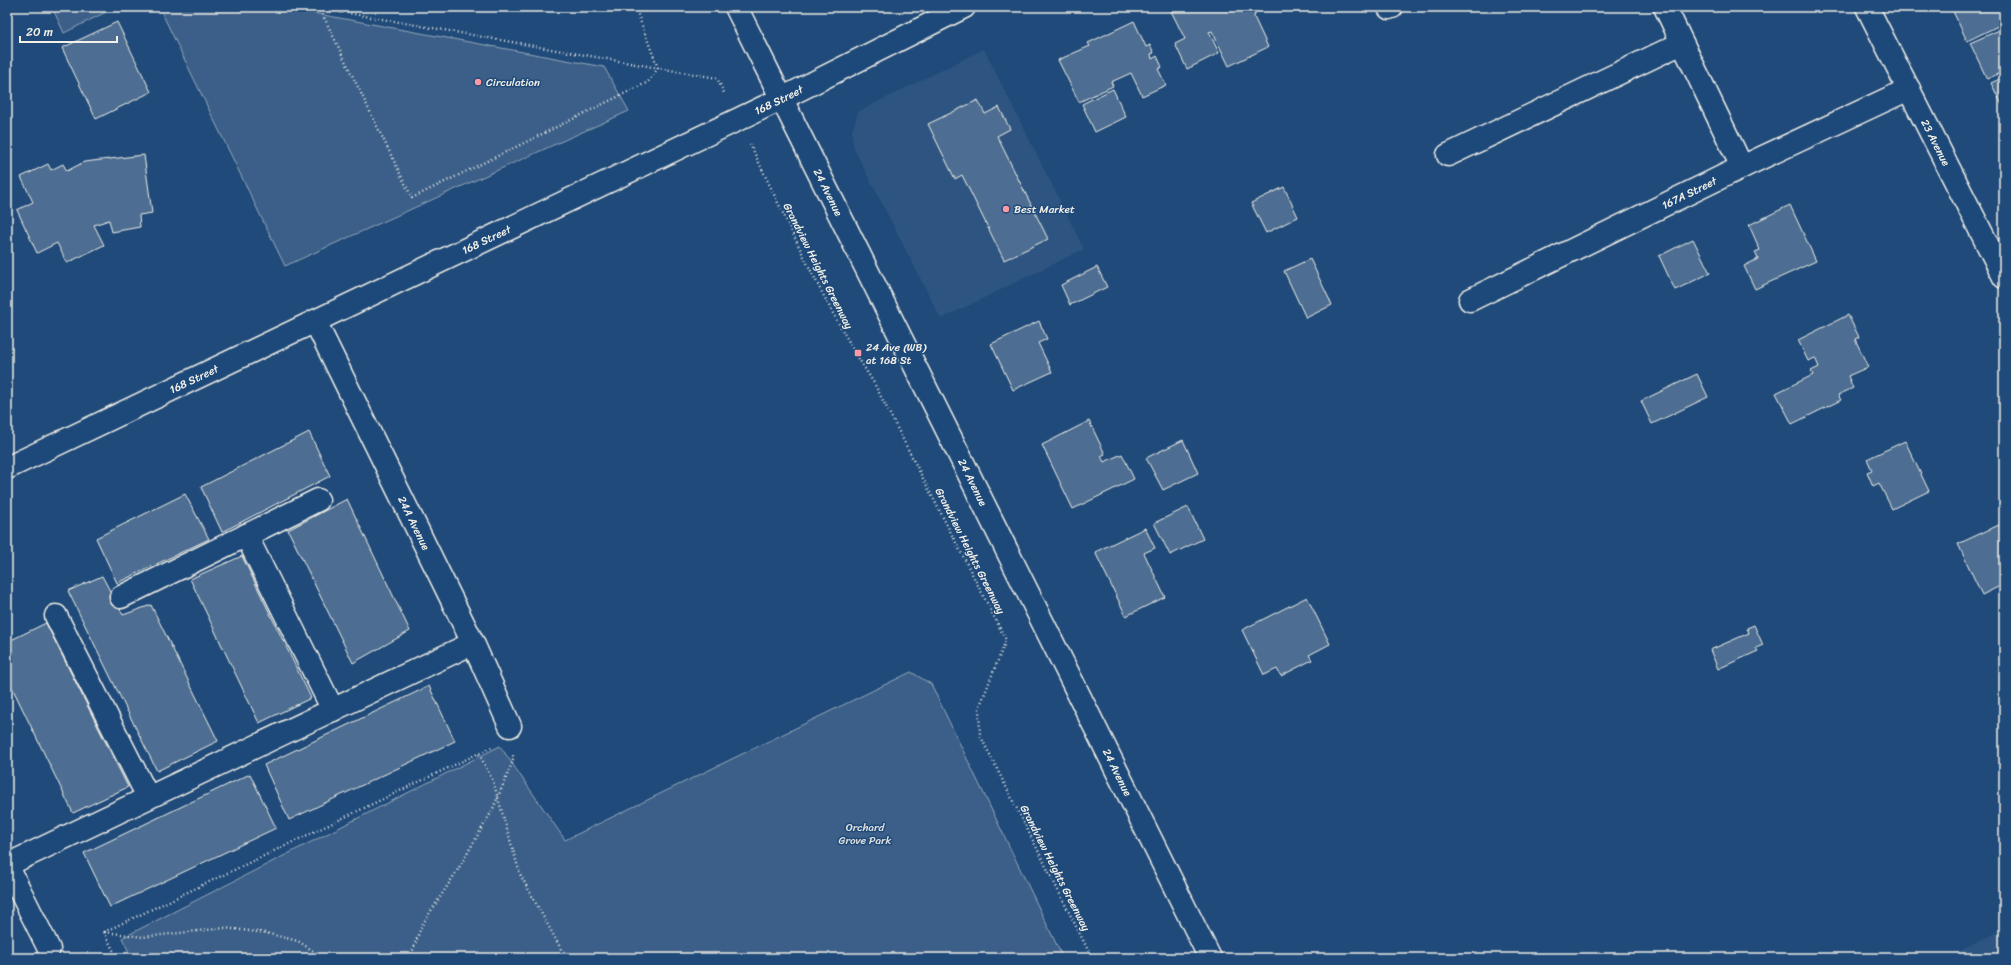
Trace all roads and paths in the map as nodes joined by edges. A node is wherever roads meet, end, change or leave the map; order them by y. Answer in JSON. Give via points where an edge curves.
{"nodes":[{"id":1,"x":635,"y":7,"type":"edge"},
{"id":2,"x":736,"y":7,"type":"edge"},
{"id":3,"x":964,"y":7,"type":"edge"},
{"id":4,"x":1665,"y":7,"type":"edge"},
{"id":5,"x":1867,"y":7,"type":"edge"},
{"id":6,"x":320,"y":8,"type":"edge"},
{"id":7,"x":1682,"y":44,"type":"junction"},
{"id":8,"x":658,"y":68,"type":"junction"},
{"id":9,"x":717,"y":78,"type":"dead end"},
{"id":10,"x":1909,"y":89,"type":"junction"},
{"id":11,"x":781,"y":99,"type":"junction"},
{"id":12,"x":1448,"y":156,"type":"dead end"},
{"id":13,"x":758,"y":160,"type":"dead end"},
{"id":14,"x":1742,"y":167,"type":"junction"},
{"id":15,"x":2004,"y":278,"type":"edge"},
{"id":16,"x":1470,"y":300,"type":"dead end"},
{"id":17,"x":316,"y":321,"type":"junction"},
{"id":18,"x":7,"y":468,"type":"edge"},
{"id":19,"x":318,"y":500,"type":"dead end"},
{"id":20,"x":246,"y":535,"type":"junction"},
{"id":21,"x":121,"y":597,"type":"dead end"},
{"id":22,"x":56,"y":616,"type":"dead end"},
{"id":23,"x":473,"y":643,"type":"junction"},
{"id":24,"x":333,"y":710,"type":"junction"},
{"id":25,"x":510,"y":726,"type":"junction"},
{"id":26,"x":479,"y":754,"type":"junction"},
{"id":27,"x":148,"y":797,"type":"junction"},
{"id":28,"x":498,"y":798,"type":"junction"},
{"id":29,"x":7,"y":865,"type":"edge"},
{"id":30,"x":104,"y":932,"type":"junction"},
{"id":31,"x":49,"y":949,"type":"dead end"},
{"id":32,"x":117,"y":958,"type":"edge"},
{"id":33,"x":324,"y":958,"type":"edge"},
{"id":34,"x":410,"y":958,"type":"edge"},
{"id":35,"x":569,"y":958,"type":"edge"},
{"id":36,"x":1092,"y":958,"type":"edge"},
{"id":37,"x":1210,"y":958,"type":"edge"}],
"edges":[{"from":1,"to":8,"type":"path"},
{"from":2,"to":11,"type":"main road","name":"24 Avenue"},
{"from":3,"to":11,"type":"main road","name":"168 Street"},
{"from":4,"to":7,"type":"main road"},
{"from":5,"to":10,"type":"main road","name":"23 Avenue"},
{"from":6,"to":8,"type":"path"},
{"from":6,"to":8,"type":"path","via":[[412,198],[648,82]]},
{"from":7,"to":12,"type":"main road"},
{"from":7,"to":14,"type":"main road"},
{"from":8,"to":9,"type":"path"},
{"from":10,"to":14,"type":"main road","name":"167A Street"},
{"from":10,"to":15,"type":"main road","name":"23 Avenue"},
{"from":11,"to":17,"type":"main road","name":"168 Street"},
{"from":11,"to":37,"type":"main road","name":"24 Avenue"},
{"from":13,"to":36,"type":"path","name":"Grandview Heights Greenway","via":[[789,228],[849,344],[874,382],[1006,640],[979,708],[980,735]]},
{"from":14,"to":16,"type":"main road","name":"167A Street"},
{"from":17,"to":18,"type":"main road","name":"168 Street"},
{"from":17,"to":23,"type":"main road","name":"24A Avenue"},
{"from":19,"to":20,"type":"main road"},
{"from":20,"to":21,"type":"main road"},
{"from":20,"to":24,"type":"main road"},
{"from":22,"to":27,"type":"main road"},
{"from":23,"to":24,"type":"main road"},
{"from":23,"to":25,"type":"main road","name":"24A Avenue"},
{"from":24,"to":27,"type":"main road"},
{"from":25,"to":26,"type":"path","via":[[499,743]]},
{"from":25,"to":28,"type":"path","via":[[513,761]]},
{"from":26,"to":28,"type":"path","via":[[493,781]]},
{"from":26,"to":30,"type":"path"},
{"from":27,"to":29,"type":"main road"},
{"from":28,"to":34,"type":"path","via":[[457,871],[422,925]]},
{"from":28,"to":35,"type":"path","via":[[520,874],[561,949]]},
{"from":29,"to":31,"type":"main road"},
{"from":30,"to":32,"type":"path"},
{"from":30,"to":33,"type":"path","via":[[143,936],[225,928],[259,932],[298,941]]}]}
